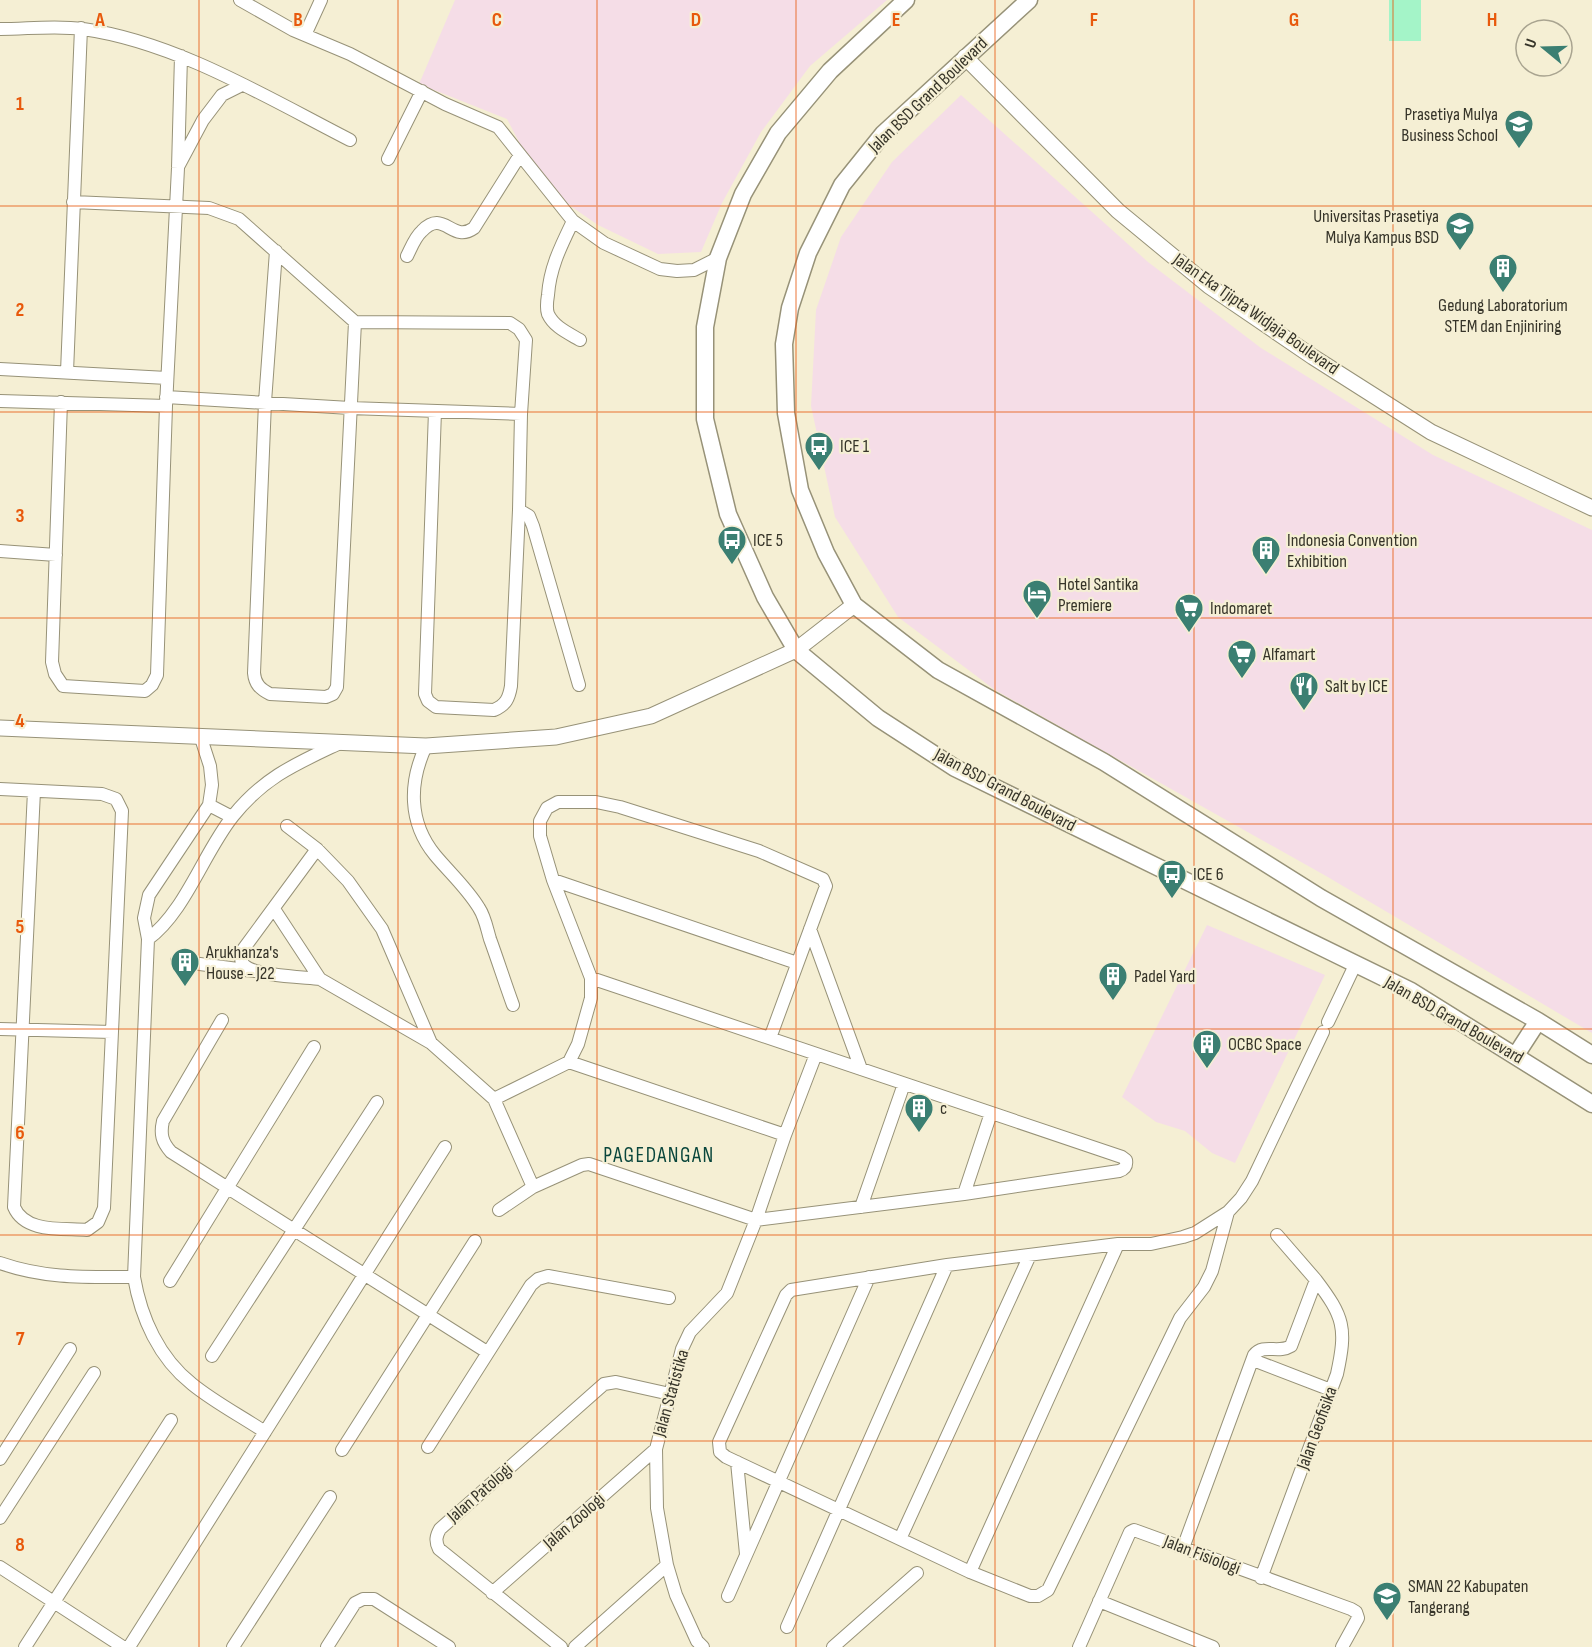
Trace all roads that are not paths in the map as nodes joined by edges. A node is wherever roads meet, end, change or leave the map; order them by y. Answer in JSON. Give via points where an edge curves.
{"nodes":[{"id":1,"x":240,"y":0,"type":"edge"},
{"id":2,"x":321,"y":0,"type":"edge"},
{"id":3,"x":1029,"y":0,"type":"edge"},
{"id":4,"x":898,"y":2,"type":"edge"},
{"id":5,"x":81,"y":28,"type":"junction"},
{"id":6,"x":0,"y":29,"type":"edge"},
{"id":7,"x":305,"y":35,"type":"junction"},
{"id":8,"x":181,"y":56,"type":"junction"},
{"id":9,"x":965,"y":57,"type":"junction"},
{"id":10,"x":242,"y":85,"type":"junction"},
{"id":11,"x":422,"y":91,"type":"junction"},
{"id":12,"x":350,"y":140,"type":"dead end"},
{"id":13,"x":520,"y":155,"type":"junction"},
{"id":14,"x":388,"y":159,"type":"dead end"},
{"id":15,"x":178,"y":168,"type":"junction"},
{"id":16,"x":73,"y":202,"type":"junction"},
{"id":17,"x":176,"y":205,"type":"junction"},
{"id":18,"x":573,"y":221,"type":"junction"},
{"id":19,"x":276,"y":251,"type":"junction"},
{"id":20,"x":407,"y":256,"type":"dead end"},
{"id":21,"x":718,"y":258,"type":"junction"},
{"id":22,"x":355,"y":322,"type":"junction"},
{"id":23,"x":579,"y":340,"type":"dead end"},
{"id":24,"x":0,"y":369,"type":"edge"},
{"id":25,"x":66,"y":372,"type":"junction"},
{"id":26,"x":167,"y":378,"type":"junction"},
{"id":27,"x":0,"y":401,"type":"edge"},
{"id":28,"x":61,"y":402,"type":"junction"},
{"id":29,"x":166,"y":402,"type":"junction"},
{"id":30,"x":265,"y":402,"type":"junction"},
{"id":31,"x":350,"y":408,"type":"junction"},
{"id":32,"x":435,"y":411,"type":"junction"},
{"id":33,"x":521,"y":414,"type":"junction"},
{"id":34,"x":1592,"y":508,"type":"edge"},
{"id":35,"x":519,"y":510,"type":"junction"},
{"id":36,"x":0,"y":551,"type":"edge"},
{"id":37,"x":56,"y":555,"type":"junction"},
{"id":38,"x":854,"y":605,"type":"junction"},
{"id":39,"x":796,"y":650,"type":"junction"},
{"id":40,"x":579,"y":685,"type":"dead end"},
{"id":41,"x":0,"y":728,"type":"edge"},
{"id":42,"x":200,"y":735,"type":"junction"},
{"id":43,"x":343,"y":742,"type":"junction"},
{"id":44,"x":426,"y":746,"type":"junction"},
{"id":45,"x":0,"y":789,"type":"edge"},
{"id":46,"x":34,"y":791,"type":"junction"},
{"id":47,"x":209,"y":805,"type":"junction"},
{"id":48,"x":232,"y":817,"type":"junction"},
{"id":49,"x":287,"y":826,"type":"dead end"},
{"id":50,"x":317,"y":849,"type":"junction"},
{"id":51,"x":553,"y":880,"type":"junction"},
{"id":52,"x":274,"y":909,"type":"junction"},
{"id":53,"x":810,"y":929,"type":"junction"},
{"id":54,"x":148,"y":939,"type":"junction"},
{"id":55,"x":177,"y":962,"type":"dead end"},
{"id":56,"x":797,"y":963,"type":"junction"},
{"id":57,"x":1355,"y":965,"type":"junction"},
{"id":58,"x":254,"y":971,"type":"junction"},
{"id":59,"x":591,"y":978,"type":"junction"},
{"id":60,"x":320,"y":979,"type":"junction"},
{"id":61,"x":513,"y":1005,"type":"dead end"},
{"id":62,"x":222,"y":1020,"type":"dead end"},
{"id":63,"x":1538,"y":1021,"type":"junction"},
{"id":64,"x":0,"y":1029,"type":"edge"},
{"id":65,"x":22,"y":1029,"type":"junction"},
{"id":66,"x":112,"y":1032,"type":"junction"},
{"id":67,"x":770,"y":1038,"type":"junction"},
{"id":68,"x":431,"y":1043,"type":"junction"},
{"id":69,"x":314,"y":1047,"type":"dead end"},
{"id":70,"x":816,"y":1054,"type":"junction"},
{"id":71,"x":1592,"y":1055,"type":"edge"},
{"id":72,"x":1516,"y":1056,"type":"junction"},
{"id":73,"x":569,"y":1062,"type":"junction"},
{"id":74,"x":861,"y":1069,"type":"junction"},
{"id":75,"x":904,"y":1084,"type":"junction"},
{"id":76,"x":494,"y":1099,"type":"junction"},
{"id":77,"x":377,"y":1102,"type":"dead end"},
{"id":78,"x":1592,"y":1104,"type":"edge"},
{"id":79,"x":991,"y":1113,"type":"junction"},
{"id":80,"x":785,"y":1135,"type":"junction"},
{"id":81,"x":445,"y":1147,"type":"dead end"},
{"id":82,"x":533,"y":1187,"type":"junction"},
{"id":83,"x":227,"y":1188,"type":"junction"},
{"id":84,"x":964,"y":1194,"type":"junction"},
{"id":85,"x":861,"y":1207,"type":"junction"},
{"id":86,"x":499,"y":1210,"type":"dead end"},
{"id":87,"x":1228,"y":1212,"type":"junction"},
{"id":88,"x":756,"y":1221,"type":"junction"},
{"id":89,"x":294,"y":1230,"type":"junction"},
{"id":90,"x":1277,"y":1235,"type":"dead end"},
{"id":91,"x":476,"y":1241,"type":"dead end"},
{"id":92,"x":1118,"y":1244,"type":"junction"},
{"id":93,"x":1030,"y":1255,"type":"junction"},
{"id":94,"x":0,"y":1263,"type":"edge"},
{"id":95,"x":946,"y":1265,"type":"junction"},
{"id":96,"x":364,"y":1275,"type":"junction"},
{"id":97,"x":134,"y":1277,"type":"junction"},
{"id":98,"x":869,"y":1277,"type":"junction"},
{"id":99,"x":1316,"y":1280,"type":"junction"},
{"id":100,"x":170,"y":1281,"type":"dead end"},
{"id":101,"x":669,"y":1298,"type":"dead end"},
{"id":102,"x":428,"y":1315,"type":"junction"},
{"id":103,"x":70,"y":1349,"type":"dead end"},
{"id":104,"x":487,"y":1352,"type":"junction"},
{"id":105,"x":212,"y":1356,"type":"dead end"},
{"id":106,"x":1253,"y":1360,"type":"junction"},
{"id":107,"x":94,"y":1373,"type":"dead end"},
{"id":108,"x":1331,"y":1390,"type":"junction"},
{"id":109,"x":670,"y":1394,"type":"junction"},
{"id":110,"x":171,"y":1420,"type":"dead end"},
{"id":111,"x":265,"y":1432,"type":"junction"},
{"id":112,"x":428,"y":1447,"type":"dead end"},
{"id":113,"x":656,"y":1449,"type":"junction"},
{"id":114,"x":342,"y":1450,"type":"dead end"},
{"id":115,"x":0,"y":1459,"type":"edge"},
{"id":116,"x":736,"y":1462,"type":"junction"},
{"id":117,"x":779,"y":1482,"type":"junction"},
{"id":118,"x":330,"y":1497,"type":"dead end"},
{"id":119,"x":839,"y":1510,"type":"junction"},
{"id":120,"x":0,"y":1518,"type":"edge"},
{"id":121,"x":900,"y":1539,"type":"junction"},
{"id":122,"x":1183,"y":1548,"type":"junction"},
{"id":123,"x":746,"y":1557,"type":"junction"},
{"id":124,"x":667,"y":1564,"type":"junction"},
{"id":125,"x":0,"y":1567,"type":"edge"},
{"id":126,"x":970,"y":1572,"type":"junction"},
{"id":127,"x":917,"y":1573,"type":"dead end"},
{"id":128,"x":1261,"y":1578,"type":"junction"},
{"id":129,"x":492,"y":1593,"type":"junction"},
{"id":130,"x":728,"y":1596,"type":"dead end"},
{"id":131,"x":1099,"y":1601,"type":"junction"},
{"id":132,"x":54,"y":1602,"type":"junction"},
{"id":133,"x":787,"y":1627,"type":"dead end"},
{"id":134,"x":429,"y":1642,"type":"edge"},
{"id":135,"x":696,"y":1645,"type":"edge"},
{"id":136,"x":25,"y":1647,"type":"edge"},
{"id":137,"x":123,"y":1647,"type":"edge"},
{"id":138,"x":129,"y":1647,"type":"edge"},
{"id":139,"x":233,"y":1647,"type":"edge"},
{"id":140,"x":327,"y":1647,"type":"edge"},
{"id":141,"x":449,"y":1647,"type":"edge"},
{"id":142,"x":561,"y":1647,"type":"edge"},
{"id":143,"x":575,"y":1647,"type":"edge"},
{"id":144,"x":833,"y":1647,"type":"edge"},
{"id":145,"x":1080,"y":1647,"type":"edge"},
{"id":146,"x":1213,"y":1647,"type":"edge"},
{"id":147,"x":1342,"y":1647,"type":"edge"}],
"edges":[{"from":1,"to":7,"type":"street"},
{"from":2,"to":7,"type":"street"},
{"from":3,"to":9,"type":"main road","name":"Jalan BSD Grand Boulevard"},
{"from":4,"to":21,"type":"main road","name":"Jalan BSD Grand Boulevard","via":[[830,70],[778,132],[743,194]]},
{"from":5,"to":6,"type":"street"},
{"from":5,"to":8,"type":"street","via":[[136,39]]},
{"from":5,"to":16,"type":"street"},
{"from":7,"to":11,"type":"street"},
{"from":8,"to":10,"type":"street"},
{"from":8,"to":15,"type":"street"},
{"from":9,"to":34,"type":"street","name":"Jalan Eka Tjipta Widjaja Boulevard","via":[[1118,211],[1209,286],[1431,432]]},
{"from":9,"to":38,"type":"main road","name":"Jalan BSD Grand Boulevard","via":[[882,134],[842,185],[808,252],[790,308],[784,344],[786,413],[800,490],[826,554]]},
{"from":10,"to":12,"type":"street"},
{"from":10,"to":15,"type":"street","via":[[222,95],[203,120]]},
{"from":11,"to":13,"type":"street","via":[[498,127]]},
{"from":11,"to":14,"type":"street"},
{"from":13,"to":18,"type":"street"},
{"from":13,"to":20,"type":"street","via":[[474,228],[461,233],[434,223],[420,233]]},
{"from":15,"to":17,"type":"street"},
{"from":16,"to":17,"type":"street"},
{"from":16,"to":25,"type":"street"},
{"from":17,"to":19,"type":"street","via":[[208,208],[239,219]]},
{"from":17,"to":26,"type":"street"},
{"from":18,"to":21,"type":"street","via":[[604,243],[660,269],[694,270]]},
{"from":18,"to":23,"type":"street","via":[[555,258],[547,303],[548,313],[558,328]]},
{"from":19,"to":22,"type":"street"},
{"from":19,"to":30,"type":"street"},
{"from":21,"to":39,"type":"main road","name":"Jalan BSD Grand Boulevard","via":[[705,327],[705,419],[728,514],[765,597]]},
{"from":22,"to":31,"type":"street"},
{"from":22,"to":33,"type":"street","via":[[510,323],[526,340]]},
{"from":24,"to":25,"type":"street"},
{"from":25,"to":26,"type":"street"},
{"from":26,"to":29,"type":"street"},
{"from":27,"to":28,"type":"street"},
{"from":28,"to":29,"type":"street"},
{"from":28,"to":37,"type":"street"},
{"from":29,"to":30,"type":"street"},
{"from":29,"to":37,"type":"street","via":[[157,675],[145,691],[63,686],[55,674],[52,662]]},
{"from":30,"to":31,"type":"street"},
{"from":30,"to":31,"type":"street","via":[[254,673],[263,690],[293,695],[326,697],[337,687]]},
{"from":31,"to":32,"type":"street"},
{"from":32,"to":33,"type":"street"},
{"from":32,"to":35,"type":"street","via":[[424,684],[428,701],[436,707],[494,710],[503,706],[509,696]]},
{"from":33,"to":35,"type":"street"},
{"from":35,"to":40,"type":"street","via":[[529,516],[533,526]]},
{"from":36,"to":37,"type":"street"},
{"from":38,"to":39,"type":"street"},
{"from":38,"to":63,"type":"main road","name":"Jalan BSD Grand Boulevard","via":[[938,670],[1104,762],[1321,898]]},
{"from":39,"to":44,"type":"street","via":[[651,716],[556,738]]},
{"from":39,"to":57,"type":"main road","name":"Jalan BSD Grand Boulevard","via":[[878,718],[955,768]]},
{"from":41,"to":42,"type":"street"},
{"from":42,"to":43,"type":"street"},
{"from":42,"to":47,"type":"street","via":[[210,766]]},
{"from":43,"to":44,"type":"street"},
{"from":43,"to":48,"type":"street","via":[[293,765],[261,786]]},
{"from":44,"to":61,"type":"street","via":[[413,786],[421,834],[481,910]]},
{"from":45,"to":46,"type":"street"},
{"from":46,"to":65,"type":"street"},
{"from":46,"to":66,"type":"street","via":[[102,794],[116,799],[122,811]]},
{"from":47,"to":48,"type":"street"},
{"from":47,"to":54,"type":"street","via":[[149,895],[144,918]]},
{"from":48,"to":54,"type":"street","via":[[164,925]]},
{"from":49,"to":50,"type":"street"},
{"from":50,"to":52,"type":"street"},
{"from":50,"to":68,"type":"street","via":[[348,881],[382,929]]},
{"from":51,"to":53,"type":"street","via":[[538,828],[542,814],[558,802],[596,802],[759,851],[823,879],[826,886]]},
{"from":51,"to":56,"type":"street"},
{"from":51,"to":59,"type":"street"},
{"from":52,"to":58,"type":"street","via":[[242,951],[241,960]]},
{"from":52,"to":60,"type":"street"},
{"from":53,"to":56,"type":"street"},
{"from":53,"to":74,"type":"street"},
{"from":54,"to":97,"type":"street"},
{"from":55,"to":58,"type":"street"},
{"from":56,"to":67,"type":"street"},
{"from":57,"to":72,"type":"main road","name":"Jalan BSD Grand Boulevard","via":[[1411,991]]},
{"from":57,"to":87,"type":"street","via":[[1252,1181]]},
{"from":58,"to":60,"type":"street"},
{"from":59,"to":67,"type":"street"},
{"from":59,"to":73,"type":"street","via":[[591,998]]},
{"from":60,"to":68,"type":"street"},
{"from":62,"to":83,"type":"street","via":[[161,1130],[171,1152]]},
{"from":63,"to":71,"type":"main road","name":"Jalan BSD Grand Boulevard"},
{"from":63,"to":72,"type":"main road"},
{"from":64,"to":65,"type":"street"},
{"from":65,"to":66,"type":"street"},
{"from":65,"to":66,"type":"street","via":[[14,1206],[18,1216],[31,1226],[87,1230],[98,1222],[104,1208]]},
{"from":67,"to":70,"type":"street"},
{"from":68,"to":76,"type":"street"},
{"from":69,"to":83,"type":"street"},
{"from":70,"to":74,"type":"street"},
{"from":70,"to":80,"type":"street","name":"Jalan Statistika"},
{"from":72,"to":78,"type":"main road","name":"Jalan BSD Grand Boulevard"},
{"from":73,"to":76,"type":"street"},
{"from":73,"to":80,"type":"street"},
{"from":74,"to":75,"type":"street"},
{"from":75,"to":79,"type":"street"},
{"from":75,"to":85,"type":"street"},
{"from":76,"to":82,"type":"street"},
{"from":77,"to":89,"type":"street"},
{"from":79,"to":84,"type":"street"},
{"from":79,"to":84,"type":"street","via":[[1122,1157],[1127,1164],[1119,1171]]},
{"from":80,"to":88,"type":"street","name":"Jalan Statistika"},
{"from":81,"to":96,"type":"street"},
{"from":82,"to":86,"type":"street"},
{"from":82,"to":88,"type":"street","via":[[589,1164]]},
{"from":83,"to":89,"type":"street"},
{"from":83,"to":100,"type":"street"},
{"from":84,"to":85,"type":"street"},
{"from":85,"to":88,"type":"street"},
{"from":87,"to":92,"type":"street","via":[[1183,1237],[1151,1244]]},
{"from":87,"to":126,"type":"street","via":[[1212,1271],[1180,1318],[1048,1590],[1030,1596]]},
{"from":88,"to":109,"type":"street","name":"Jalan Statistika","via":[[727,1293],[690,1332]]},
{"from":89,"to":96,"type":"street"},
{"from":89,"to":105,"type":"street"},
{"from":90,"to":99,"type":"street","name":"Jalan Geofisika"},
{"from":91,"to":102,"type":"street"},
{"from":92,"to":93,"type":"street"},
{"from":92,"to":126,"type":"street"},
{"from":93,"to":95,"type":"street"},
{"from":93,"to":121,"type":"street"},
{"from":94,"to":97,"type":"street","via":[[57,1277]]},
{"from":95,"to":98,"type":"street"},
{"from":95,"to":119,"type":"street"},
{"from":96,"to":102,"type":"street"},
{"from":96,"to":111,"type":"street"},
{"from":97,"to":111,"type":"street","via":[[145,1321],[175,1368],[192,1384]]},
{"from":98,"to":116,"type":"street","via":[[798,1288],[786,1295],[719,1442],[720,1452]]},
{"from":98,"to":117,"type":"street"},
{"from":99,"to":106,"type":"street","via":[[1291,1346],[1258,1350]]},
{"from":99,"to":108,"type":"street","name":"Jalan Geofisika","via":[[1337,1308],[1343,1339]]},
{"from":101,"to":104,"type":"street","via":[[548,1276],[531,1285]]},
{"from":102,"to":104,"type":"street"},
{"from":102,"to":114,"type":"street"},
{"from":103,"to":115,"type":"street"},
{"from":104,"to":112,"type":"street"},
{"from":106,"to":108,"type":"street"},
{"from":106,"to":122,"type":"street"},
{"from":107,"to":120,"type":"street"},
{"from":108,"to":128,"type":"street","name":"Jalan Geofisika"},
{"from":109,"to":113,"type":"street","name":"Jalan Statistika"},
{"from":109,"to":129,"type":"street","name":"Jalan Patologi","via":[[616,1382],[604,1384],[440,1529],[436,1538],[439,1549]]},
{"from":110,"to":132,"type":"street"},
{"from":111,"to":138,"type":"street"},
{"from":113,"to":124,"type":"street","name":"Jalan Statistika","via":[[657,1508]]},
{"from":113,"to":129,"type":"street","name":"Jalan Zoologi"},
{"from":116,"to":117,"type":"street"},
{"from":116,"to":123,"type":"street"},
{"from":117,"to":119,"type":"street"},
{"from":117,"to":123,"type":"street"},
{"from":118,"to":139,"type":"street"},
{"from":119,"to":121,"type":"street"},
{"from":119,"to":133,"type":"street"},
{"from":121,"to":126,"type":"street"},
{"from":122,"to":128,"type":"street","name":"Jalan Fisiologi"},
{"from":122,"to":131,"type":"street","name":"Jalan Fisiologi","via":[[1140,1530],[1130,1532]]},
{"from":123,"to":130,"type":"street"},
{"from":124,"to":135,"type":"street","name":"Jalan Statistika"},
{"from":124,"to":143,"type":"street"},
{"from":125,"to":132,"type":"street"},
{"from":127,"to":144,"type":"street"},
{"from":128,"to":147,"type":"street","name":"Jalan Fisiologi","via":[[1356,1612],[1358,1618]]},
{"from":129,"to":142,"type":"street","name":"Jalan Patologi"},
{"from":131,"to":145,"type":"street","name":"Jalan Fisiologi"},
{"from":131,"to":146,"type":"street"},
{"from":132,"to":136,"type":"street"},
{"from":132,"to":137,"type":"street"},
{"from":134,"to":140,"type":"street","via":[[374,1599],[363,1599],[355,1603]]},
{"from":134,"to":141,"type":"street"}]}
